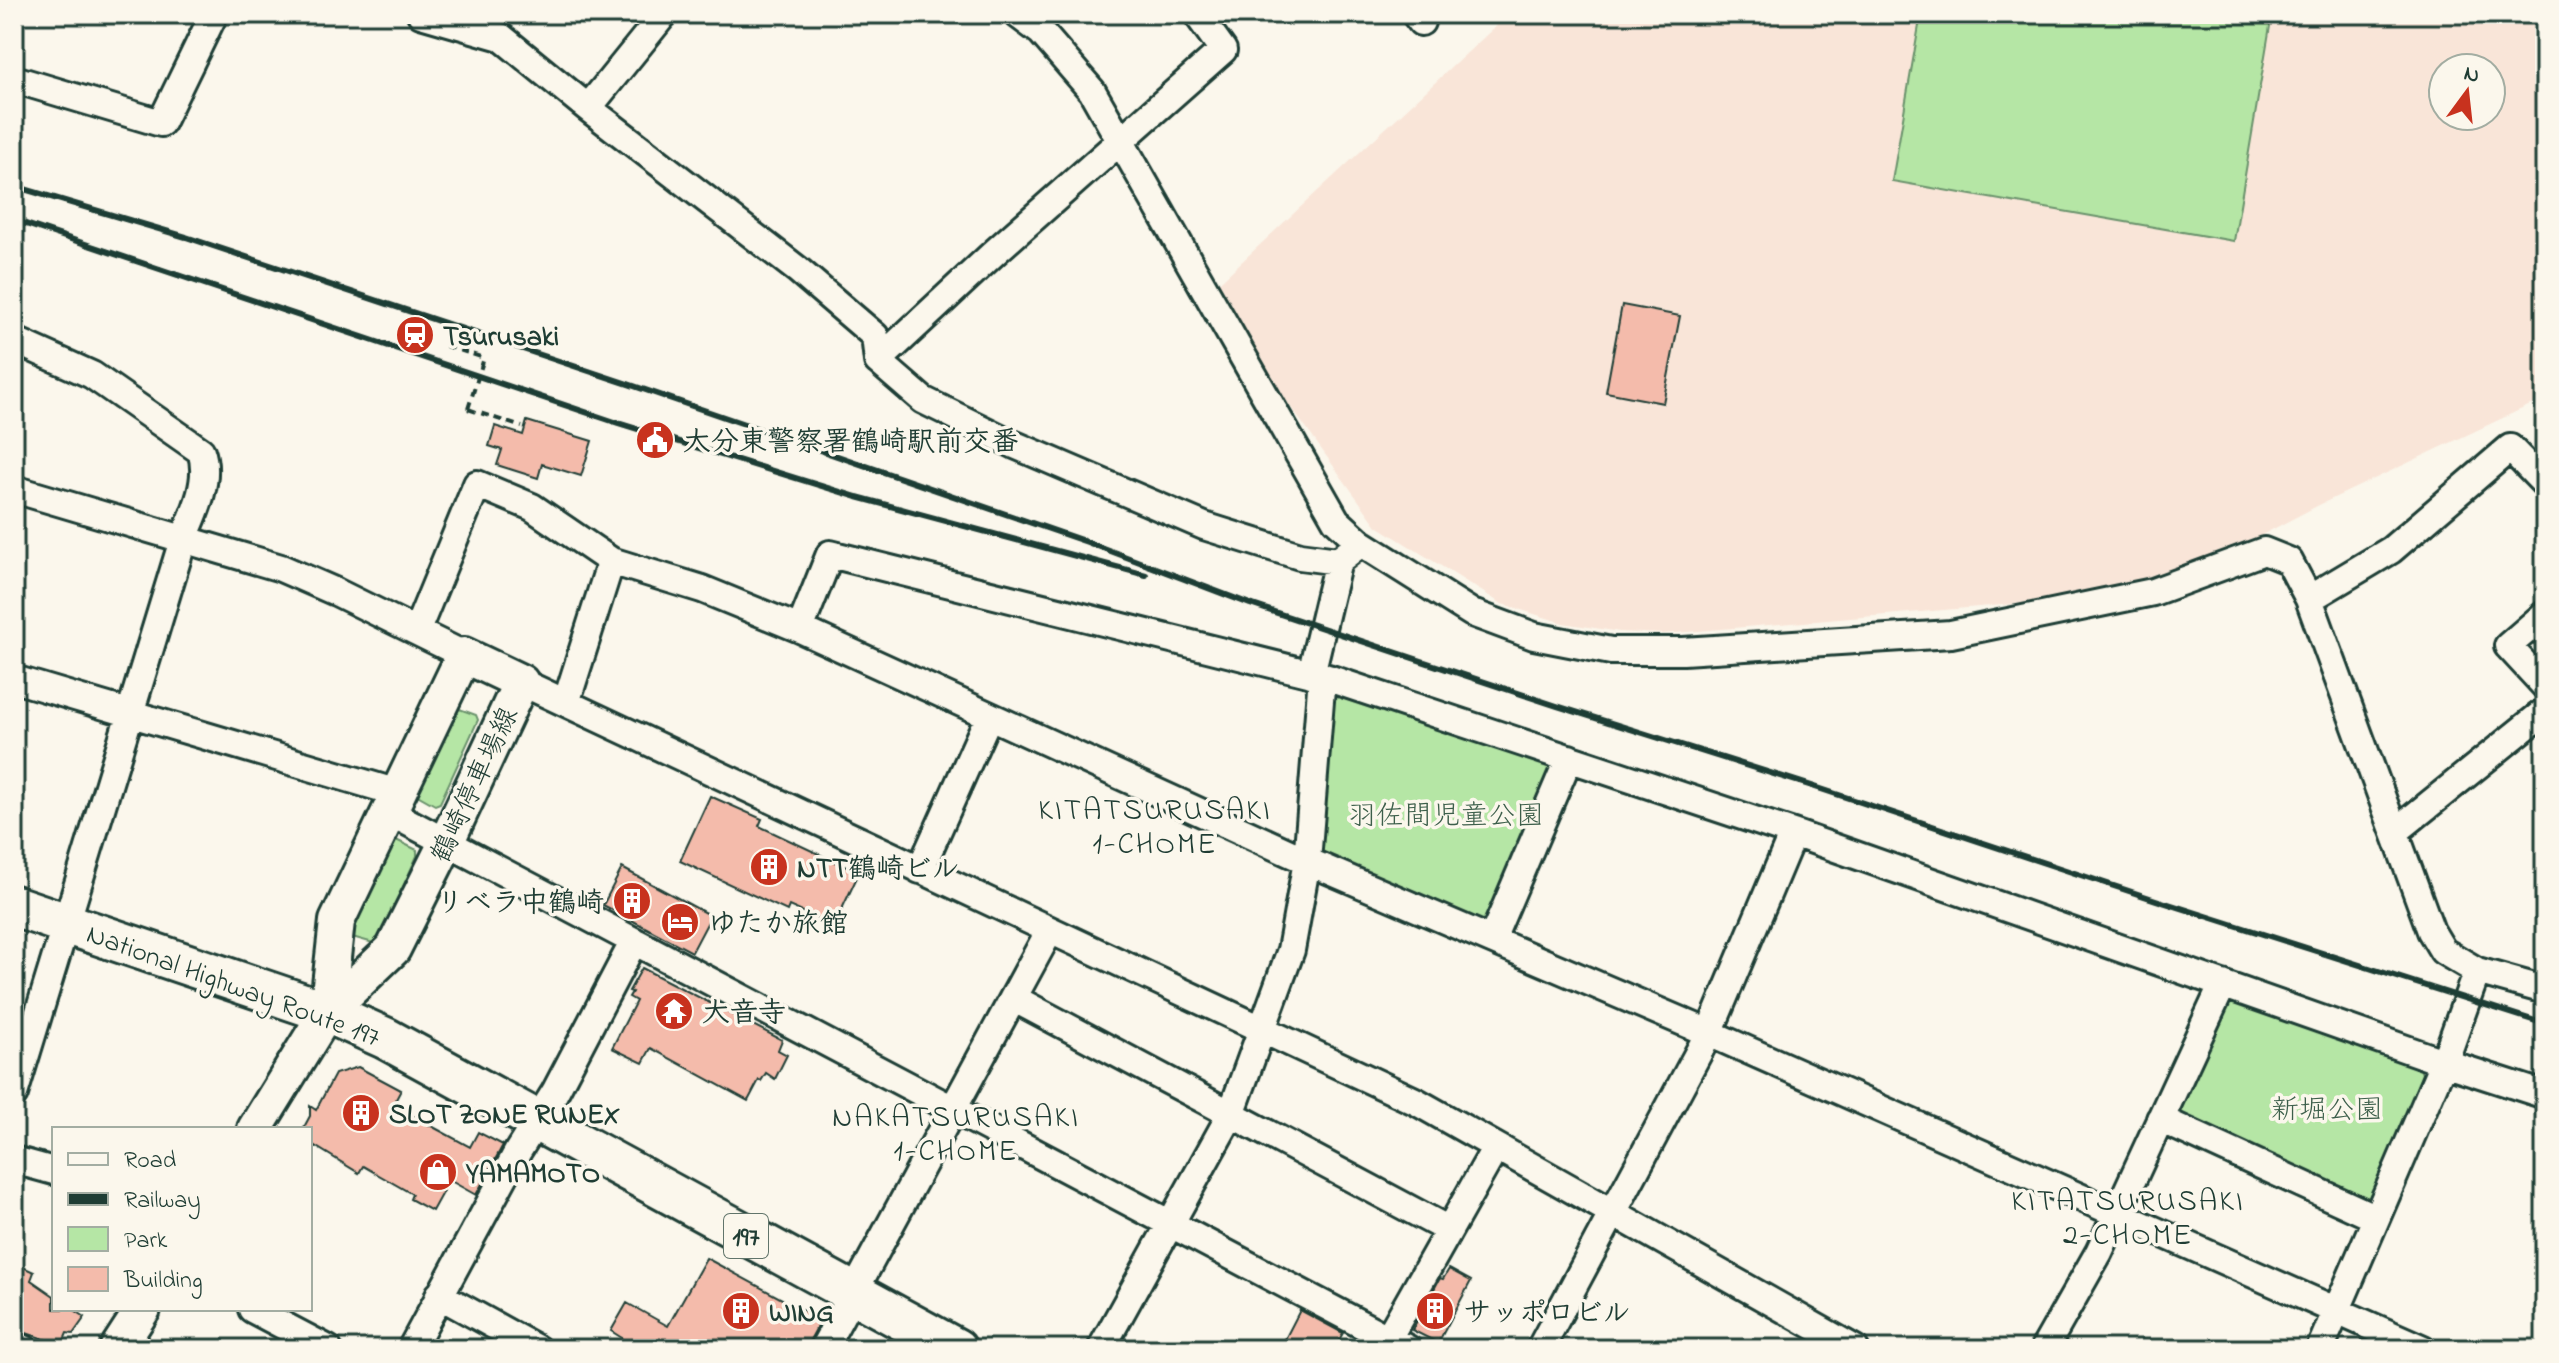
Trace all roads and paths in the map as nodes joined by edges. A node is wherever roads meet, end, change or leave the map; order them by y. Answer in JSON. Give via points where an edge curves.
{"nodes":[{"id":1,"x":214,"y":14,"type":"edge"},
{"id":2,"x":421,"y":14,"type":"edge"},
{"id":3,"x":664,"y":14,"type":"edge"},
{"id":4,"x":1017,"y":14,"type":"edge"},
{"id":5,"x":1197,"y":14,"type":"edge"},
{"id":6,"x":14,"y":79,"type":"edge"},
{"id":7,"x":588,"y":108,"type":"junction"},
{"id":8,"x":1119,"y":141,"type":"junction"},
{"id":9,"x":14,"y":340,"type":"edge"},
{"id":10,"x":446,"y":346,"type":"dead end"},
{"id":11,"x":878,"y":361,"type":"junction"},
{"id":12,"x":522,"y":427,"type":"dead end"},
{"id":13,"x":2545,"y":484,"type":"edge"},
{"id":14,"x":14,"y":489,"type":"edge"},
{"id":15,"x":183,"y":540,"type":"junction"},
{"id":16,"x":1361,"y":543,"type":"junction"},
{"id":17,"x":611,"y":561,"type":"junction"},
{"id":18,"x":1338,"y":561,"type":"junction"},
{"id":19,"x":2309,"y":599,"type":"junction"},
{"id":20,"x":2545,"y":614,"type":"edge"},
{"id":21,"x":800,"y":629,"type":"junction"},
{"id":22,"x":417,"y":630,"type":"junction"},
{"id":23,"x":464,"y":655,"type":"junction"},
{"id":24,"x":1316,"y":675,"type":"junction"},
{"id":25,"x":14,"y":679,"type":"edge"},
{"id":26,"x":521,"y":682,"type":"junction"},
{"id":27,"x":2545,"y":686,"type":"edge"},
{"id":28,"x":566,"y":703,"type":"junction"},
{"id":29,"x":2545,"y":711,"type":"edge"},
{"id":30,"x":130,"y":714,"type":"junction"},
{"id":31,"x":989,"y":716,"type":"junction"},
{"id":32,"x":1569,"y":758,"type":"junction"},
{"id":33,"x":394,"y":802,"type":"junction"},
{"id":34,"x":2395,"y":832,"type":"junction"},
{"id":35,"x":1793,"y":833,"type":"junction"},
{"id":36,"x":446,"y":843,"type":"junction"},
{"id":37,"x":1307,"y":861,"type":"junction"},
{"id":38,"x":920,"y":870,"type":"junction"},
{"id":39,"x":14,"y":906,"type":"edge"},
{"id":40,"x":66,"y":923,"type":"junction"},
{"id":41,"x":1050,"y":930,"type":"junction"},
{"id":42,"x":1492,"y":939,"type":"junction"},
{"id":43,"x":634,"y":941,"type":"junction"},
{"id":44,"x":2477,"y":971,"type":"junction"},
{"id":45,"x":2223,"y":984,"type":"junction"},
{"id":46,"x":2545,"y":990,"type":"edge"},
{"id":47,"x":1013,"y":998,"type":"junction"},
{"id":48,"x":327,"y":1012,"type":"junction"},
{"id":49,"x":1262,"y":1030,"type":"junction"},
{"id":50,"x":1709,"y":1033,"type":"junction"},
{"id":51,"x":2438,"y":1071,"type":"junction"},
{"id":52,"x":14,"y":1094,"type":"edge"},
{"id":53,"x":2545,"y":1095,"type":"edge"},
{"id":54,"x":953,"y":1109,"type":"junction"},
{"id":55,"x":1231,"y":1114,"type":"junction"},
{"id":56,"x":2160,"y":1119,"type":"junction"},
{"id":57,"x":536,"y":1121,"type":"junction"},
{"id":58,"x":256,"y":1127,"type":"edge"},
{"id":59,"x":1496,"y":1147,"type":"junction"},
{"id":60,"x":14,"y":1160,"type":"edge"},
{"id":61,"x":52,"y":1170,"type":"edge"},
{"id":62,"x":1613,"y":1213,"type":"junction"},
{"id":63,"x":2117,"y":1214,"type":"junction"},
{"id":64,"x":2376,"y":1218,"type":"junction"},
{"id":65,"x":1170,"y":1224,"type":"junction"},
{"id":66,"x":1449,"y":1230,"type":"junction"},
{"id":67,"x":853,"y":1294,"type":"junction"},
{"id":68,"x":439,"y":1295,"type":"junction"},
{"id":69,"x":142,"y":1311,"type":"edge"},
{"id":70,"x":256,"y":1311,"type":"edge"},
{"id":71,"x":2336,"y":1311,"type":"junction"},
{"id":72,"x":1393,"y":1345,"type":"edge"},
{"id":73,"x":14,"y":1346,"type":"edge"},
{"id":74,"x":24,"y":1349,"type":"edge"},
{"id":75,"x":117,"y":1349,"type":"edge"},
{"id":76,"x":328,"y":1349,"type":"edge"},
{"id":77,"x":411,"y":1349,"type":"edge"},
{"id":78,"x":537,"y":1349,"type":"edge"},
{"id":79,"x":823,"y":1349,"type":"edge"},
{"id":80,"x":956,"y":1349,"type":"edge"},
{"id":81,"x":1101,"y":1349,"type":"edge"},
{"id":82,"x":1540,"y":1349,"type":"edge"},
{"id":83,"x":1855,"y":1349,"type":"edge"},
{"id":84,"x":2044,"y":1349,"type":"edge"},
{"id":85,"x":2320,"y":1349,"type":"edge"},
{"id":86,"x":2423,"y":1349,"type":"edge"}],
"edges":[{"from":1,"to":6,"type":"street","via":[[161,123]]},
{"from":2,"to":7,"type":"street","via":[[501,37]]},
{"from":3,"to":7,"type":"street"},
{"from":4,"to":8,"type":"street","via":[[1041,32],[1092,91]]},
{"from":5,"to":8,"type":"street","via":[[1223,50]]},
{"from":7,"to":11,"type":"street","via":[[875,336]]},
{"from":8,"to":11,"type":"street"},
{"from":8,"to":16,"type":"street","via":[[1336,520]]},
{"from":9,"to":15,"type":"street","via":[[92,375],[201,451],[206,466]]},
{"from":10,"to":12,"type":"path","bridge":true,"via":[[484,358],[468,409]]},
{"from":11,"to":18,"type":"street","via":[[923,400],[1015,445],[1204,526],[1300,556]]},
{"from":13,"to":19,"type":"street","via":[[2510,448],[2391,550]]},
{"from":14,"to":15,"type":"street"},
{"from":15,"to":22,"type":"street","via":[[281,568]]},
{"from":15,"to":30,"type":"street"},
{"from":16,"to":18,"type":"street"},
{"from":16,"to":19,"type":"street","via":[[1472,613],[1534,636],[1611,651],[1951,634],[2153,592],[2264,551],[2289,561]]},
{"from":17,"to":21,"type":"street","via":[[702,589]]},
{"from":17,"to":22,"type":"street","via":[[532,507],[477,484]]},
{"from":17,"to":28,"type":"street"},
{"from":18,"to":24,"type":"street"},
{"from":19,"to":34,"type":"street"},
{"from":20,"to":27,"type":"street","via":[[2508,646]]},
{"from":21,"to":24,"type":"street","via":[[830,554]]},
{"from":21,"to":31,"type":"street"},
{"from":22,"to":23,"type":"street"},
{"from":23,"to":26,"type":"main road","name":"鶴崎停車場線"},
{"from":23,"to":33,"type":"main road"},
{"from":24,"to":32,"type":"street"},
{"from":24,"to":37,"type":"street"},
{"from":25,"to":30,"type":"street"},
{"from":26,"to":28,"type":"street"},
{"from":26,"to":36,"type":"main road","name":"鶴崎停車場線"},
{"from":28,"to":38,"type":"street"},
{"from":29,"to":34,"type":"street"},
{"from":30,"to":33,"type":"street"},
{"from":30,"to":40,"type":"street"},
{"from":31,"to":37,"type":"street"},
{"from":31,"to":38,"type":"street"},
{"from":32,"to":35,"type":"street"},
{"from":32,"to":42,"type":"street"},
{"from":33,"to":36,"type":"street"},
{"from":33,"to":48,"type":"main road","via":[[337,921]]},
{"from":34,"to":44,"type":"street","via":[[2431,931],[2443,951]]},
{"from":35,"to":45,"type":"street"},
{"from":35,"to":50,"type":"street"},
{"from":36,"to":43,"type":"street"},
{"from":36,"to":48,"type":"main road","name":"鶴崎停車場線","via":[[393,949]]},
{"from":37,"to":42,"type":"street"},
{"from":37,"to":49,"type":"street","via":[[1291,950]]},
{"from":38,"to":41,"type":"street"},
{"from":39,"to":40,"type":"highway","name":"National Highway Route 197","number":"197"},
{"from":40,"to":48,"type":"highway","name":"National Highway Route 197","number":"197"},
{"from":40,"to":52,"type":"street"},
{"from":41,"to":47,"type":"street"},
{"from":41,"to":49,"type":"street"},
{"from":42,"to":50,"type":"street"},
{"from":43,"to":54,"type":"street"},
{"from":43,"to":57,"type":"street"},
{"from":44,"to":46,"type":"street"},
{"from":44,"to":51,"type":"street"},
{"from":45,"to":51,"type":"street"},
{"from":45,"to":56,"type":"street"},
{"from":47,"to":54,"type":"street"},
{"from":47,"to":55,"type":"street"},
{"from":48,"to":57,"type":"highway","name":"National Highway Route 197","number":"197"},
{"from":48,"to":58,"type":"main road"},
{"from":49,"to":55,"type":"street"},
{"from":49,"to":59,"type":"street","via":[[1417,1102]]},
{"from":50,"to":62,"type":"street"},
{"from":50,"to":63,"type":"street"},
{"from":51,"to":53,"type":"street"},
{"from":51,"to":64,"type":"street"},
{"from":54,"to":65,"type":"street"},
{"from":54,"to":67,"type":"street"},
{"from":55,"to":65,"type":"street"},
{"from":55,"to":66,"type":"street"},
{"from":56,"to":63,"type":"street"},
{"from":56,"to":64,"type":"street"},
{"from":57,"to":67,"type":"highway","name":"National Highway Route 197","number":"197"},
{"from":57,"to":68,"type":"street"},
{"from":59,"to":62,"type":"street"},
{"from":59,"to":66,"type":"street"},
{"from":60,"to":61,"type":"street"},
{"from":62,"to":82,"type":"street"},
{"from":62,"to":83,"type":"street"},
{"from":63,"to":71,"type":"street"},
{"from":63,"to":84,"type":"street"},
{"from":64,"to":71,"type":"street"},
{"from":65,"to":72,"type":"street"},
{"from":65,"to":81,"type":"street"},
{"from":66,"to":72,"type":"street"},
{"from":67,"to":79,"type":"street"},
{"from":67,"to":80,"type":"highway","name":"National Highway Route 197","number":"197"},
{"from":68,"to":77,"type":"street"},
{"from":68,"to":78,"type":"street"},
{"from":69,"to":75,"type":"main road"},
{"from":70,"to":76,"type":"street"},
{"from":71,"to":85,"type":"street"},
{"from":71,"to":86,"type":"street"},
{"from":73,"to":74,"type":"street"}]}
